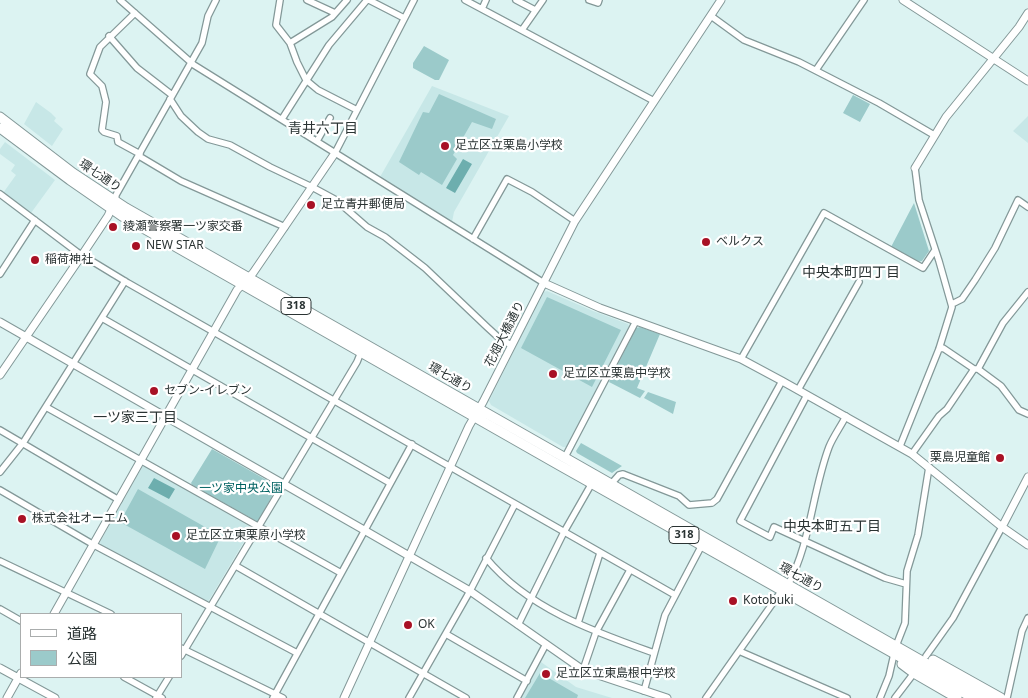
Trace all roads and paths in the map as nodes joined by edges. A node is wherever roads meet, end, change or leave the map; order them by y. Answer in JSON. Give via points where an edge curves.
{"nodes":[{"id":1,"x":120,"y":0,"type":"edge"},
{"id":2,"x":216,"y":0,"type":"edge"},
{"id":3,"x":280,"y":0,"type":"edge"},
{"id":4,"x":307,"y":0,"type":"edge"},
{"id":5,"x":347,"y":0,"type":"edge"},
{"id":6,"x":368,"y":0,"type":"edge"},
{"id":7,"x":414,"y":0,"type":"edge"},
{"id":8,"x":465,"y":0,"type":"edge"},
{"id":9,"x":486,"y":0,"type":"edge"},
{"id":10,"x":516,"y":0,"type":"edge"},
{"id":11,"x":543,"y":0,"type":"edge"},
{"id":12,"x":589,"y":0,"type":"edge"},
{"id":13,"x":599,"y":0,"type":"edge"},
{"id":14,"x":721,"y":0,"type":"edge"},
{"id":15,"x":864,"y":0,"type":"edge"},
{"id":16,"x":903,"y":0,"type":"edge"},
{"id":17,"x":912,"y":2,"type":"edge"},
{"id":18,"x":482,"y":9,"type":"junction"},
{"id":19,"x":535,"y":10,"type":"junction"},
{"id":20,"x":135,"y":13,"type":"junction"},
{"id":21,"x":1028,"y":13,"type":"edge"},
{"id":22,"x":335,"y":14,"type":"junction"},
{"id":23,"x":711,"y":16,"type":"junction"},
{"id":24,"x":404,"y":18,"type":"junction"},
{"id":25,"x":522,"y":30,"type":"junction"},
{"id":26,"x":109,"y":36,"type":"junction"},
{"id":27,"x":290,"y":42,"type":"junction"},
{"id":28,"x":993,"y":58,"type":"junction"},
{"id":29,"x":190,"y":62,"type":"junction"},
{"id":30,"x":816,"y":70,"type":"junction"},
{"id":31,"x":306,"y":80,"type":"junction"},
{"id":32,"x":1028,"y":82,"type":"edge"},
{"id":33,"x":171,"y":97,"type":"junction"},
{"id":34,"x":654,"y":101,"type":"junction"},
{"id":35,"x":357,"y":110,"type":"junction"},
{"id":36,"x":0,"y":117,"type":"edge"},
{"id":37,"x":330,"y":118,"type":"dead end"},
{"id":38,"x":282,"y":119,"type":"junction"},
{"id":39,"x":0,"y":128,"type":"edge"},
{"id":40,"x":934,"y":135,"type":"junction"},
{"id":41,"x":317,"y":141,"type":"junction"},
{"id":42,"x":335,"y":153,"type":"junction"},
{"id":43,"x":139,"y":155,"type":"junction"},
{"id":44,"x":915,"y":168,"type":"joint"},
{"id":45,"x":312,"y":187,"type":"junction"},
{"id":46,"x":0,"y":194,"type":"edge"},
{"id":47,"x":113,"y":205,"type":"junction"},
{"id":48,"x":1028,"y":207,"type":"edge"},
{"id":49,"x":35,"y":220,"type":"junction"},
{"id":50,"x":575,"y":221,"type":"junction"},
{"id":51,"x":285,"y":228,"type":"junction"},
{"id":52,"x":473,"y":239,"type":"junction"},
{"id":53,"x":935,"y":250,"type":"junction"},
{"id":54,"x":82,"y":255,"type":"junction"},
{"id":55,"x":3,"y":263,"type":"edge"},
{"id":56,"x":0,"y":274,"type":"edge"},
{"id":57,"x":125,"y":281,"type":"junction"},
{"id":58,"x":245,"y":282,"type":"junction"},
{"id":59,"x":858,"y":282,"type":"dead end"},
{"id":60,"x":544,"y":283,"type":"junction"},
{"id":61,"x":1028,"y":292,"type":"edge"},
{"id":62,"x":952,"y":304,"type":"junction"},
{"id":63,"x":102,"y":318,"type":"junction"},
{"id":64,"x":636,"y":321,"type":"junction"},
{"id":65,"x":0,"y":322,"type":"edge"},
{"id":66,"x":214,"y":330,"type":"junction"},
{"id":67,"x":26,"y":337,"type":"junction"},
{"id":68,"x":512,"y":345,"type":"junction"},
{"id":69,"x":939,"y":349,"type":"junction"},
{"id":70,"x":361,"y":352,"type":"junction"},
{"id":71,"x":741,"y":359,"type":"junction"},
{"id":72,"x":74,"y":364,"type":"junction"},
{"id":73,"x":192,"y":369,"type":"junction"},
{"id":74,"x":976,"y":369,"type":"junction"},
{"id":75,"x":0,"y":375,"type":"edge"},
{"id":76,"x":782,"y":381,"type":"junction"},
{"id":77,"x":798,"y":390,"type":"junction"},
{"id":78,"x":807,"y":395,"type":"junction"},
{"id":79,"x":334,"y":400,"type":"junction"},
{"id":80,"x":46,"y":407,"type":"junction"},
{"id":81,"x":477,"y":412,"type":"junction"},
{"id":82,"x":1028,"y":414,"type":"edge"},
{"id":83,"x":846,"y":416,"type":"junction"},
{"id":84,"x":165,"y":417,"type":"junction"},
{"id":85,"x":0,"y":430,"type":"edge"},
{"id":86,"x":312,"y":438,"type":"junction"},
{"id":87,"x":23,"y":443,"type":"junction"},
{"id":88,"x":412,"y":444,"type":"junction"},
{"id":89,"x":900,"y":446,"type":"junction"},
{"id":90,"x":912,"y":454,"type":"junction"},
{"id":91,"x":565,"y":457,"type":"junction"},
{"id":92,"x":141,"y":460,"type":"junction"},
{"id":93,"x":450,"y":467,"type":"junction"},
{"id":94,"x":929,"y":467,"type":"junction"},
{"id":95,"x":0,"y":472,"type":"edge"},
{"id":96,"x":1028,"y":477,"type":"edge"},
{"id":97,"x":390,"y":483,"type":"junction"},
{"id":98,"x":592,"y":483,"type":"junction"},
{"id":99,"x":611,"y":484,"type":"junction"},
{"id":100,"x":284,"y":485,"type":"junction"},
{"id":101,"x":0,"y":490,"type":"edge"},
{"id":102,"x":119,"y":500,"type":"junction"},
{"id":103,"x":515,"y":504,"type":"junction"},
{"id":104,"x":259,"y":527,"type":"junction"},
{"id":105,"x":1002,"y":527,"type":"junction"},
{"id":106,"x":364,"y":530,"type":"junction"},
{"id":107,"x":564,"y":532,"type":"junction"},
{"id":108,"x":703,"y":542,"type":"junction"},
{"id":109,"x":806,"y":542,"type":"junction"},
{"id":110,"x":94,"y":545,"type":"junction"},
{"id":111,"x":1028,"y":545,"type":"edge"},
{"id":112,"x":600,"y":553,"type":"junction"},
{"id":113,"x":409,"y":556,"type":"junction"},
{"id":114,"x":486,"y":558,"type":"junction"},
{"id":115,"x":0,"y":561,"type":"edge"},
{"id":116,"x":236,"y":566,"type":"junction"},
{"id":117,"x":630,"y":570,"type":"junction"},
{"id":118,"x":341,"y":573,"type":"junction"},
{"id":119,"x":906,"y":584,"type":"junction"},
{"id":120,"x":785,"y":588,"type":"junction"},
{"id":121,"x":470,"y":591,"type":"junction"},
{"id":122,"x":66,"y":593,"type":"junction"},
{"id":123,"x":675,"y":595,"type":"junction"},
{"id":124,"x":532,"y":597,"type":"junction"},
{"id":125,"x":211,"y":607,"type":"junction"},
{"id":126,"x":0,"y":609,"type":"edge"},
{"id":127,"x":55,"y":613,"type":"edge"},
{"id":128,"x":109,"y":613,"type":"edge"},
{"id":129,"x":319,"y":614,"type":"junction"},
{"id":130,"x":1028,"y":618,"type":"edge"},
{"id":131,"x":20,"y":620,"type":"edge"},
{"id":132,"x":578,"y":623,"type":"junction"},
{"id":133,"x":518,"y":625,"type":"junction"},
{"id":134,"x":596,"y":632,"type":"junction"},
{"id":135,"x":446,"y":634,"type":"junction"},
{"id":136,"x":369,"y":643,"type":"junction"},
{"id":137,"x":546,"y":644,"type":"junction"},
{"id":138,"x":183,"y":649,"type":"edge"},
{"id":139,"x":895,"y":650,"type":"junction"},
{"id":140,"x":739,"y":651,"type":"junction"},
{"id":141,"x":297,"y":653,"type":"junction"},
{"id":142,"x":654,"y":653,"type":"junction"},
{"id":143,"x":926,"y":656,"type":"junction"},
{"id":144,"x":0,"y":668,"type":"edge"},
{"id":145,"x":583,"y":670,"type":"junction"},
{"id":146,"x":914,"y":673,"type":"junction"},
{"id":147,"x":423,"y":674,"type":"junction"},
{"id":148,"x":20,"y":676,"type":"edge"},
{"id":149,"x":23,"y":678,"type":"edge"},
{"id":150,"x":126,"y":678,"type":"edge"},
{"id":151,"x":168,"y":678,"type":"edge"},
{"id":152,"x":526,"y":681,"type":"junction"},
{"id":153,"x":644,"y":691,"type":"junction"},
{"id":154,"x":970,"y":694,"type":"edge"},
{"id":155,"x":274,"y":696,"type":"edge"},
{"id":156,"x":951,"y":696,"type":"edge"},
{"id":157,"x":159,"y":697,"type":"edge"},
{"id":158,"x":8,"y":698,"type":"edge"},
{"id":159,"x":55,"y":698,"type":"edge"},
{"id":160,"x":283,"y":698,"type":"edge"},
{"id":161,"x":344,"y":698,"type":"edge"},
{"id":162,"x":409,"y":698,"type":"edge"},
{"id":163,"x":466,"y":698,"type":"edge"},
{"id":164,"x":517,"y":698,"type":"edge"},
{"id":165,"x":667,"y":698,"type":"edge"},
{"id":166,"x":706,"y":698,"type":"edge"},
{"id":167,"x":847,"y":698,"type":"edge"},
{"id":168,"x":880,"y":698,"type":"edge"},
{"id":169,"x":895,"y":698,"type":"edge"},
{"id":170,"x":987,"y":698,"type":"edge"},
{"id":171,"x":1001,"y":698,"type":"edge"},
{"id":172,"x":1007,"y":698,"type":"edge"}],
"edges":[{"from":1,"to":20,"type":"street"},
{"from":2,"to":29,"type":"street","via":[[208,16],[202,43]]},
{"from":3,"to":27,"type":"street","via":[[276,24]]},
{"from":4,"to":22,"type":"street"},
{"from":5,"to":22,"type":"street"},
{"from":6,"to":24,"type":"street"},
{"from":6,"to":31,"type":"street","via":[[329,45]]},
{"from":7,"to":24,"type":"street"},
{"from":8,"to":18,"type":"street"},
{"from":9,"to":18,"type":"street"},
{"from":10,"to":19,"type":"street"},
{"from":11,"to":19,"type":"street"},
{"from":12,"to":13,"type":"street","via":[[598,3]]},
{"from":14,"to":23,"type":"street","name":"花畑大橋通り"},
{"from":15,"to":30,"type":"street"},
{"from":16,"to":17,"type":"street"},
{"from":17,"to":28,"type":"street"},
{"from":18,"to":25,"type":"street"},
{"from":19,"to":25,"type":"street"},
{"from":20,"to":26,"type":"street"},
{"from":20,"to":29,"type":"street"},
{"from":21,"to":28,"type":"street"},
{"from":22,"to":27,"type":"street"},
{"from":23,"to":30,"type":"street","via":[[744,40]]},
{"from":23,"to":34,"type":"street","name":"花畑大橋通り"},
{"from":24,"to":35,"type":"street"},
{"from":25,"to":34,"type":"street"},
{"from":26,"to":33,"type":"street","via":[[137,68]]},
{"from":26,"to":43,"type":"street","via":[[100,47],[90,74],[102,86],[105,96],[102,130],[117,136],[118,142]]},
{"from":27,"to":31,"type":"street"},
{"from":28,"to":32,"type":"street"},
{"from":28,"to":40,"type":"street"},
{"from":29,"to":33,"type":"street"},
{"from":29,"to":38,"type":"street"},
{"from":30,"to":40,"type":"street"},
{"from":31,"to":35,"type":"street","via":[[318,90]]},
{"from":31,"to":38,"type":"street"},
{"from":33,"to":43,"type":"street"},
{"from":33,"to":45,"type":"street","via":[[181,116],[203,136],[230,145]]},
{"from":34,"to":50,"type":"street","name":"花畑大橋通り"},
{"from":35,"to":42,"type":"street"},
{"from":36,"to":47,"type":"main road","name":"環七通り","number":"318"},
{"from":37,"to":41,"type":"street"},
{"from":38,"to":41,"type":"street"},
{"from":39,"to":47,"type":"main road","name":"環七通り","number":"318","via":[[70,180]]},
{"from":40,"to":44,"type":"street"},
{"from":41,"to":42,"type":"street"},
{"from":42,"to":45,"type":"street"},
{"from":42,"to":52,"type":"street"},
{"from":43,"to":47,"type":"street"},
{"from":43,"to":51,"type":"street","via":[[181,181]]},
{"from":44,"to":53,"type":"street","via":[[919,200]]},
{"from":45,"to":51,"type":"street"},
{"from":45,"to":68,"type":"street","via":[[336,200],[367,227],[425,268],[499,338]]},
{"from":46,"to":49,"type":"street"},
{"from":47,"to":54,"type":"street"},
{"from":47,"to":58,"type":"main road","name":"環七通り","number":"318"},
{"from":48,"to":62,"type":"street","via":[[1018,200],[976,280],[962,299]]},
{"from":49,"to":54,"type":"street"},
{"from":49,"to":55,"type":"street"},
{"from":50,"to":52,"type":"street","via":[[507,179]]},
{"from":50,"to":60,"type":"street","name":"花畑大橋通り"},
{"from":51,"to":58,"type":"street"},
{"from":52,"to":60,"type":"street"},
{"from":53,"to":62,"type":"street"},
{"from":53,"to":71,"type":"street","via":[[923,268],[824,213]]},
{"from":54,"to":57,"type":"street"},
{"from":54,"to":67,"type":"street"},
{"from":55,"to":56,"type":"street"},
{"from":57,"to":63,"type":"street"},
{"from":57,"to":66,"type":"street"},
{"from":58,"to":66,"type":"street"},
{"from":58,"to":70,"type":"main road","name":"環七通り","number":"318"},
{"from":58,"to":81,"type":"main road","name":"環七通り","number":"318"},
{"from":59,"to":77,"type":"street"},
{"from":60,"to":64,"type":"street"},
{"from":60,"to":68,"type":"street","name":"花畑大橋通り"},
{"from":61,"to":74,"type":"street","via":[[1003,323]]},
{"from":62,"to":69,"type":"street"},
{"from":63,"to":72,"type":"street"},
{"from":63,"to":73,"type":"street"},
{"from":64,"to":71,"type":"street"},
{"from":64,"to":91,"type":"street"},
{"from":65,"to":67,"type":"street"},
{"from":66,"to":73,"type":"street"},
{"from":66,"to":79,"type":"street"},
{"from":67,"to":72,"type":"street"},
{"from":67,"to":75,"type":"street"},
{"from":68,"to":81,"type":"street","name":"花畑大橋通り"},
{"from":69,"to":74,"type":"street","via":[[943,348]]},
{"from":69,"to":89,"type":"street"},
{"from":70,"to":79,"type":"street"},
{"from":70,"to":81,"type":"main road","name":"環七通り","number":"318"},
{"from":71,"to":76,"type":"street"},
{"from":72,"to":80,"type":"street"},
{"from":72,"to":84,"type":"street"},
{"from":73,"to":84,"type":"street"},
{"from":73,"to":86,"type":"street"},
{"from":74,"to":82,"type":"street","via":[[1001,386],[1019,410]]},
{"from":74,"to":90,"type":"street"},
{"from":76,"to":77,"type":"street"},
{"from":76,"to":99,"type":"street","via":[[712,503],[690,505],[679,496],[623,474]]},
{"from":77,"to":78,"type":"street"},
{"from":78,"to":83,"type":"street"},
{"from":78,"to":109,"type":"street","via":[[740,521],[770,536],[774,527]]},
{"from":79,"to":86,"type":"street"},
{"from":79,"to":88,"type":"street"},
{"from":80,"to":87,"type":"street"},
{"from":80,"to":92,"type":"street"},
{"from":81,"to":91,"type":"main road","name":"環七通り","number":"318"},
{"from":81,"to":93,"type":"street","name":"花畑大橋通り"},
{"from":81,"to":98,"type":"main road","name":"環七通り","number":"318"},
{"from":83,"to":89,"type":"street"},
{"from":83,"to":109,"type":"street","via":[[830,446]]},
{"from":84,"to":92,"type":"street"},
{"from":84,"to":100,"type":"street"},
{"from":85,"to":87,"type":"street"},
{"from":86,"to":97,"type":"street"},
{"from":86,"to":100,"type":"street"},
{"from":87,"to":95,"type":"street"},
{"from":87,"to":102,"type":"street"},
{"from":88,"to":93,"type":"street"},
{"from":88,"to":97,"type":"street"},
{"from":89,"to":90,"type":"street"},
{"from":90,"to":94,"type":"street"},
{"from":91,"to":99,"type":"main road","name":"環七通り","number":"318"},
{"from":92,"to":102,"type":"street"},
{"from":92,"to":104,"type":"street"},
{"from":93,"to":103,"type":"street"},
{"from":93,"to":113,"type":"street","name":"花畑大橋通り"},
{"from":94,"to":105,"type":"street"},
{"from":94,"to":119,"type":"street"},
{"from":96,"to":105,"type":"street"},
{"from":97,"to":106,"type":"street"},
{"from":98,"to":107,"type":"street"},
{"from":98,"to":108,"type":"main road","name":"環七通り","number":"318"},
{"from":99,"to":108,"type":"main road","name":"環七通り","number":"318"},
{"from":100,"to":104,"type":"street"},
{"from":100,"to":106,"type":"street"},
{"from":101,"to":110,"type":"street"},
{"from":102,"to":110,"type":"street"},
{"from":103,"to":107,"type":"street"},
{"from":103,"to":114,"type":"street"},
{"from":104,"to":116,"type":"street"},
{"from":104,"to":118,"type":"street"},
{"from":105,"to":111,"type":"street"},
{"from":105,"to":143,"type":"street","via":[[953,618]]},
{"from":106,"to":113,"type":"street"},
{"from":106,"to":118,"type":"street"},
{"from":107,"to":112,"type":"street"},
{"from":107,"to":124,"type":"street"},
{"from":108,"to":120,"type":"main road","name":"環七通り","number":"318"},
{"from":108,"to":123,"type":"street"},
{"from":109,"to":119,"type":"street","via":[[885,578]]},
{"from":109,"to":120,"type":"street","via":[[797,568]]},
{"from":110,"to":122,"type":"street"},
{"from":110,"to":125,"type":"street"},
{"from":112,"to":117,"type":"street"},
{"from":112,"to":132,"type":"street"},
{"from":113,"to":121,"type":"street"},
{"from":113,"to":136,"type":"street","name":"花畑大橋通り"},
{"from":114,"to":121,"type":"street"},
{"from":114,"to":124,"type":"street","via":[[522,592]]},
{"from":115,"to":122,"type":"street"},
{"from":116,"to":125,"type":"street"},
{"from":116,"to":129,"type":"street"},
{"from":117,"to":123,"type":"street"},
{"from":117,"to":134,"type":"street"},
{"from":118,"to":129,"type":"street"},
{"from":119,"to":139,"type":"street","via":[[905,623]]},
{"from":120,"to":139,"type":"main road","name":"環七通り","number":"318"},
{"from":120,"to":140,"type":"street"},
{"from":121,"to":133,"type":"street"},
{"from":121,"to":135,"type":"street"},
{"from":122,"to":127,"type":"street"},
{"from":122,"to":128,"type":"street"},
{"from":123,"to":142,"type":"street","via":[[664,615]]},
{"from":124,"to":132,"type":"street"},
{"from":124,"to":133,"type":"street"},
{"from":125,"to":138,"type":"street"},
{"from":125,"to":141,"type":"street"},
{"from":126,"to":131,"type":"street"},
{"from":129,"to":136,"type":"street"},
{"from":129,"to":141,"type":"street"},
{"from":130,"to":172,"type":"street","via":[[1022,631]]},
{"from":132,"to":134,"type":"street"},
{"from":133,"to":137,"type":"street"},
{"from":134,"to":142,"type":"street"},
{"from":134,"to":145,"type":"street"},
{"from":135,"to":147,"type":"street"},
{"from":135,"to":152,"type":"street"},
{"from":136,"to":147,"type":"street"},
{"from":136,"to":161,"type":"street","name":"花畑大橋通り"},
{"from":137,"to":145,"type":"street"},
{"from":137,"to":152,"type":"street"},
{"from":138,"to":155,"type":"street"},
{"from":139,"to":143,"type":"main road","name":"環七通り","number":"318","via":[[908,648]]},
{"from":139,"to":146,"type":"main road","name":"環七通り","number":"318","via":[[900,662]]},
{"from":139,"to":154,"type":"main road","name":"環七通り","number":"318"},
{"from":139,"to":168,"type":"street"},
{"from":140,"to":166,"type":"street"},
{"from":140,"to":167,"type":"street"},
{"from":141,"to":155,"type":"street"},
{"from":142,"to":153,"type":"street"},
{"from":143,"to":171,"type":"main road","name":"環七通り","number":"318"},
{"from":144,"to":148,"type":"street"},
{"from":145,"to":153,"type":"street"},
{"from":146,"to":156,"type":"main road","name":"環七通り","number":"318"},
{"from":146,"to":169,"type":"street"},
{"from":147,"to":162,"type":"street"},
{"from":147,"to":163,"type":"street"},
{"from":148,"to":158,"type":"street"},
{"from":149,"to":159,"type":"street"},
{"from":150,"to":157,"type":"street"},
{"from":151,"to":157,"type":"street"},
{"from":152,"to":164,"type":"street"},
{"from":153,"to":165,"type":"street"},
{"from":154,"to":170,"type":"main road","name":"環七通り","number":"318"},
{"from":155,"to":160,"type":"street"}]}
